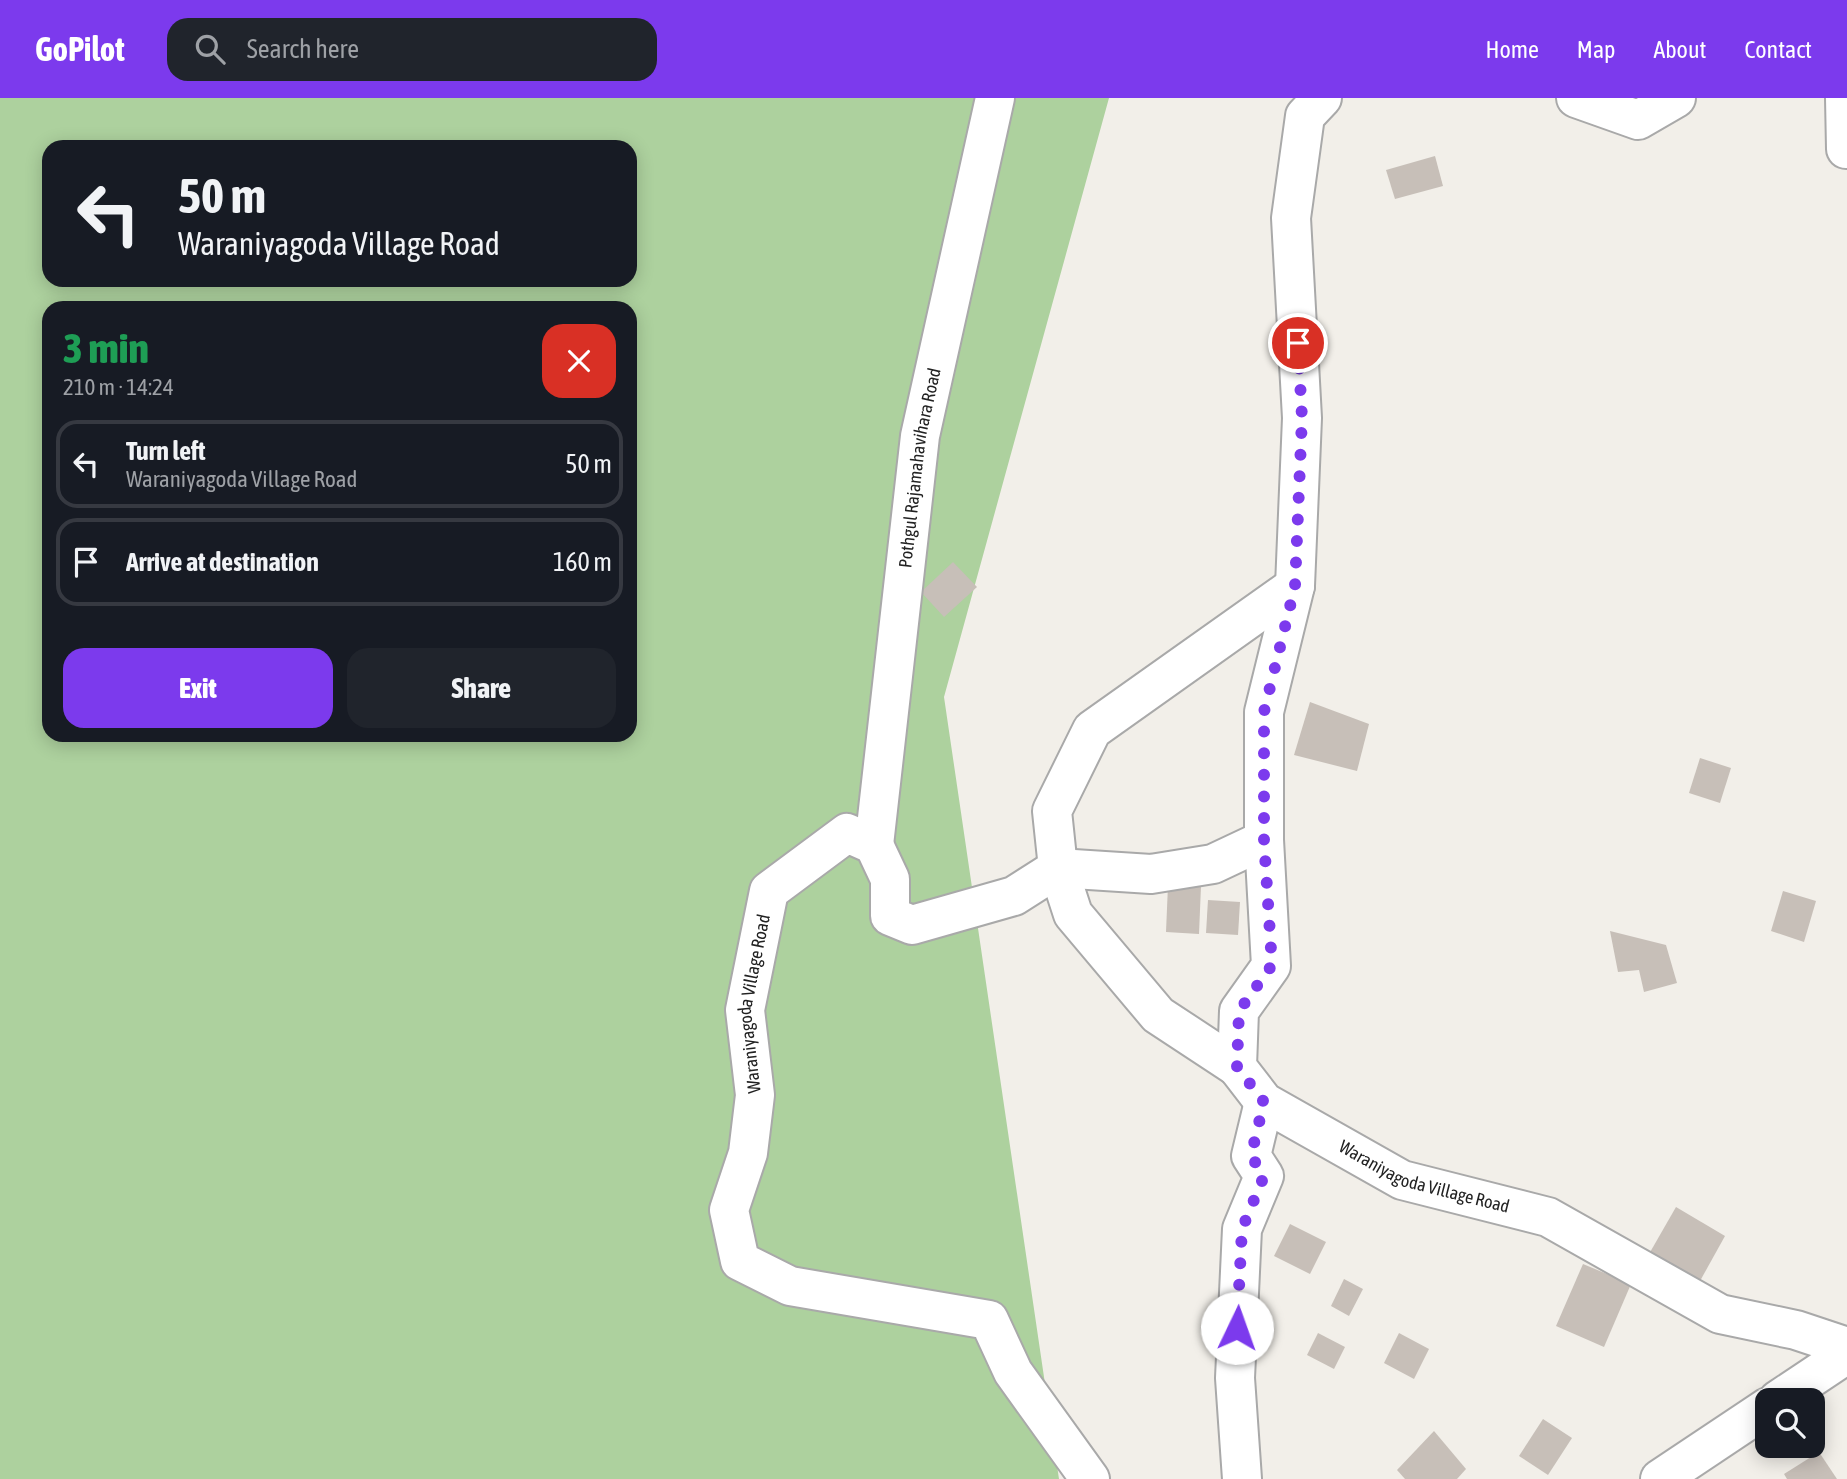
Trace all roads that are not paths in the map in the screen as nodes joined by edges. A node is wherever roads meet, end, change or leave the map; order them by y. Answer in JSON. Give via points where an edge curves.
{"nodes":[{"id":1,"x":995,"y":98,"type":"edge"},
{"id":2,"x":1322,"y":98,"type":"edge"},
{"id":3,"x":1576,"y":98,"type":"edge"},
{"id":4,"x":1675,"y":98,"type":"edge"},
{"id":5,"x":1845,"y":98,"type":"edge"},
{"id":6,"x":1846,"y":149,"type":"edge"},
{"id":7,"x":1295,"y":586,"type":"junction"},
{"id":8,"x":1264,"y":840,"type":"junction"},
{"id":9,"x":874,"y":845,"type":"junction"},
{"id":10,"x":1058,"y":868,"type":"junction"},
{"id":11,"x":1237,"y":1067,"type":"junction"},
{"id":12,"x":1264,"y":1102,"type":"junction"},
{"id":13,"x":1847,"y":1346,"type":"edge"},
{"id":14,"x":1847,"y":1354,"type":"edge"},
{"id":15,"x":1796,"y":1388,"type":"edge"},
{"id":16,"x":1755,"y":1416,"type":"edge"},
{"id":17,"x":1090,"y":1479,"type":"edge"},
{"id":18,"x":1242,"y":1479,"type":"edge"},
{"id":19,"x":1660,"y":1479,"type":"edge"}],
"edges":[{"from":1,"to":9,"type":"street","name":"Pothgul Rajamahavihara Road","via":[[920,436]]},
{"from":2,"to":7,"type":"street","via":[[1305,116],[1291,218],[1302,418]]},
{"from":3,"to":4,"type":"street","via":[[1638,120]]},
{"from":5,"to":6,"type":"street"},
{"from":7,"to":8,"type":"street","via":[[1264,712]]},
{"from":7,"to":10,"type":"street","name":"Waraniyagoda Village Road","via":[[1092,730],[1052,811]]},
{"from":8,"to":10,"type":"street","via":[[1213,864],[1151,874]]},
{"from":8,"to":11,"type":"street","via":[[1272,965],[1239,1011]]},
{"from":9,"to":10,"type":"street","via":[[890,879],[890,916],[912,925],[1014,896]]},
{"from":9,"to":17,"type":"street","name":"Waraniyagoda Village Road","via":[[847,833],[769,891],[745,1010],[755,1095],[748,1153],[729,1210],[740,1261],[790,1286],[989,1320],[1013,1373]]},
{"from":10,"to":11,"type":"street","name":"Waraniyagoda Village Road","via":[[1073,914],[1158,1015]]},
{"from":11,"to":12,"type":"street","name":"Waraniyagoda Village Road"},
{"from":12,"to":13,"type":"street","name":"Waraniyagoda Village Road","via":[[1402,1180],[1548,1217],[1720,1314]]},
{"from":12,"to":18,"type":"street","via":[[1251,1156],[1264,1176],[1242,1229],[1235,1378]]},
{"from":14,"to":15,"type":"street"},
{"from":16,"to":19,"type":"street"}]}
